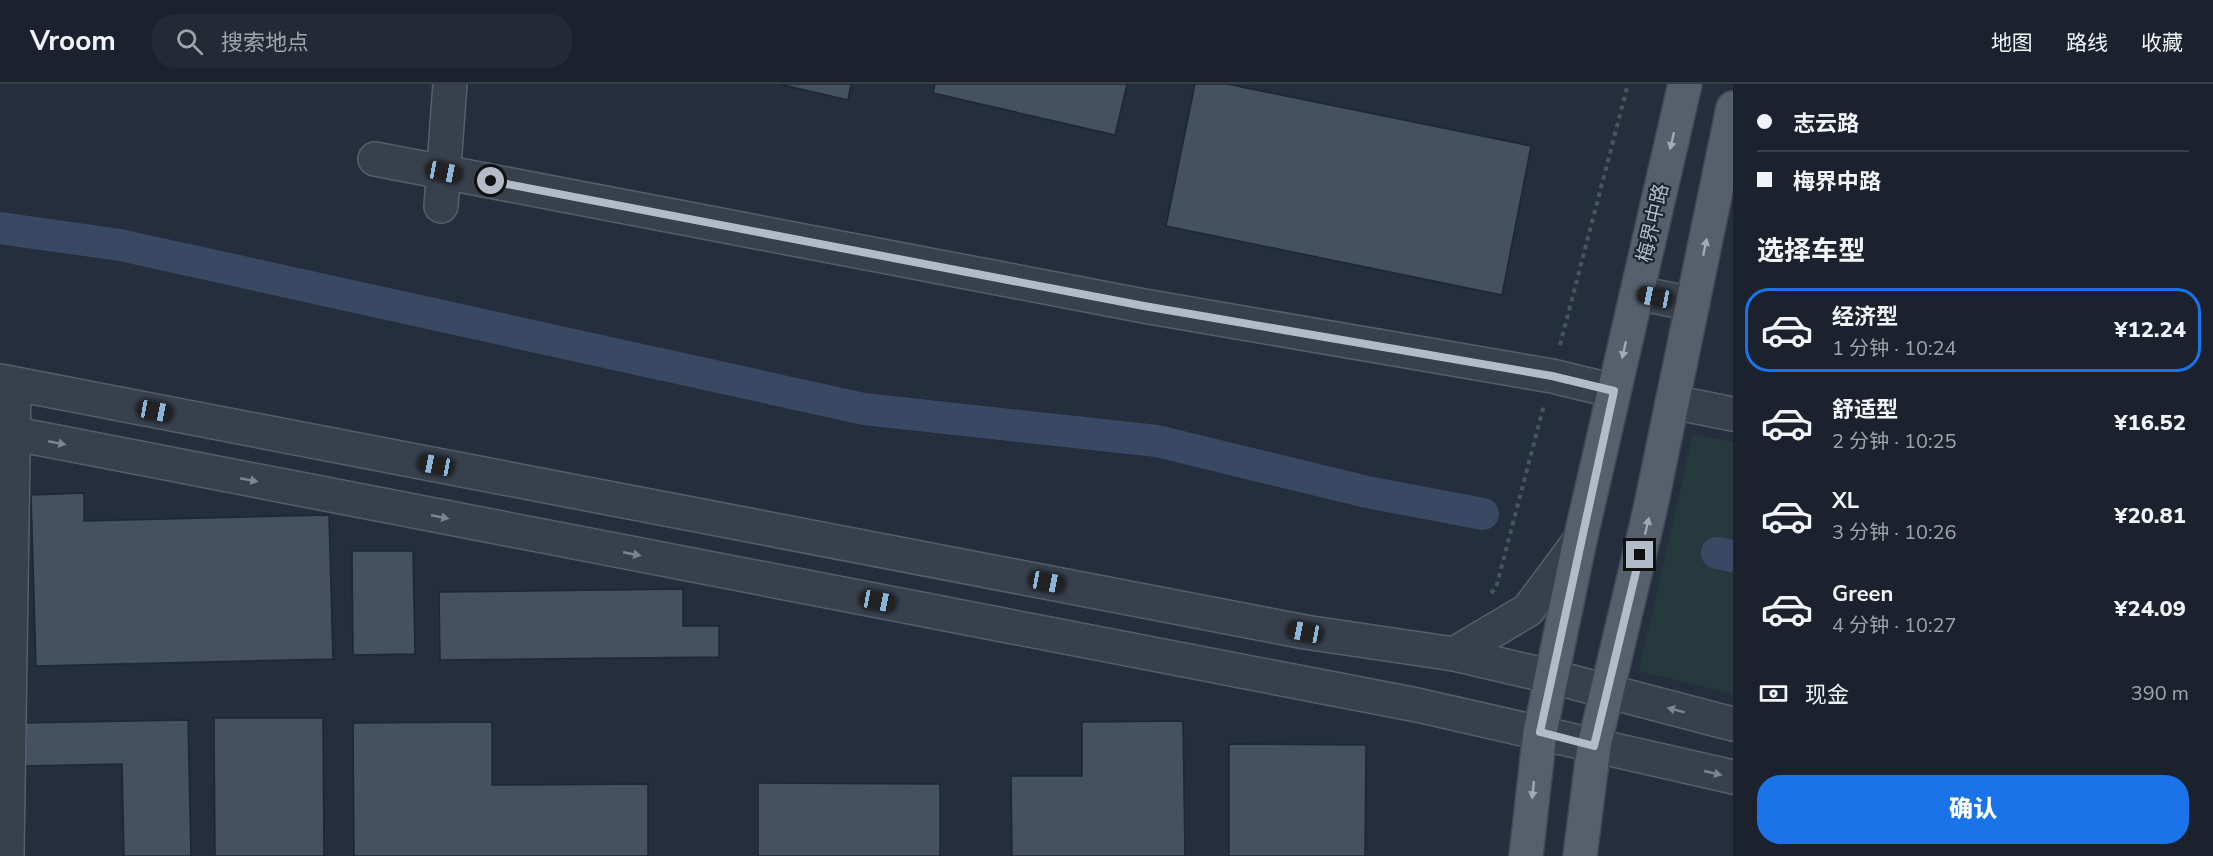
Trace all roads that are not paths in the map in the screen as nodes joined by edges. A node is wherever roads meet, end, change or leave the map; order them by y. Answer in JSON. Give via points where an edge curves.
{"nodes":[{"id":1,"x":450,"y":84,"type":"edge"},
{"id":2,"x":1685,"y":84,"type":"edge"},
{"id":3,"x":1733,"y":108,"type":"edge"},
{"id":4,"x":375,"y":159,"type":"dead end"},
{"id":5,"x":444,"y":172,"type":"junction"},
{"id":6,"x":441,"y":206,"type":"dead end"},
{"id":7,"x":1636,"y":293,"type":"junction"},
{"id":8,"x":1693,"y":304,"type":"junction"},
{"id":9,"x":7,"y":382,"type":"edge"},
{"id":10,"x":1614,"y":391,"type":"junction"},
{"id":11,"x":1673,"y":402,"type":"junction"},
{"id":12,"x":1733,"y":414,"type":"edge"},
{"id":13,"x":7,"y":433,"type":"edge"},
{"id":14,"x":1580,"y":540,"type":"junction"},
{"id":15,"x":1454,"y":654,"type":"junction"},
{"id":16,"x":1553,"y":676,"type":"junction"},
{"id":17,"x":1607,"y":691,"type":"junction"},
{"id":18,"x":1733,"y":724,"type":"edge"},
{"id":19,"x":1540,"y":732,"type":"junction"},
{"id":20,"x":1594,"y":746,"type":"junction"},
{"id":21,"x":4,"y":764,"type":"edge"},
{"id":22,"x":1733,"y":777,"type":"edge"},
{"id":23,"x":7,"y":856,"type":"edge"},
{"id":24,"x":1526,"y":856,"type":"edge"},
{"id":25,"x":1580,"y":856,"type":"edge"}],
"edges":[{"from":1,"to":5,"type":"street"},
{"from":2,"to":7,"type":"main road","name":"梅界中路","one_way":true},
{"from":8,"to":3,"type":"main road","one_way":true},
{"from":4,"to":5,"type":"street"},
{"from":5,"to":6,"type":"street"},
{"from":5,"to":10,"type":"street","via":[[1144,306],[1552,376]]},
{"from":7,"to":8,"type":"street"},
{"from":7,"to":10,"type":"main road","name":"梅界中路","one_way":true},
{"from":8,"to":11,"type":"main road"},
{"from":9,"to":13,"type":"street"},
{"from":9,"to":15,"type":"street","via":[[1305,632]]},
{"from":10,"to":14,"type":"main road","name":"梅界中路"},
{"from":11,"to":12,"type":"street"},
{"from":17,"to":11,"type":"main road","one_way":true},
{"from":13,"to":19,"type":"street","one_way":true},
{"from":13,"to":21,"type":"street"},
{"from":14,"to":15,"type":"street","via":[[1528,610]]},
{"from":14,"to":16,"type":"main road","name":"梅界中路"},
{"from":15,"to":16,"type":"street"},
{"from":16,"to":17,"type":"street"},
{"from":16,"to":19,"type":"main road","name":"梅界中路"},
{"from":18,"to":17,"type":"street","one_way":true},
{"from":17,"to":20,"type":"main road"},
{"from":19,"to":20,"type":"street"},
{"from":19,"to":24,"type":"main road","name":"梅界中路","one_way":true},
{"from":20,"to":22,"type":"street","one_way":true},
{"from":20,"to":25,"type":"main road"},
{"from":21,"to":23,"type":"street"}]}
